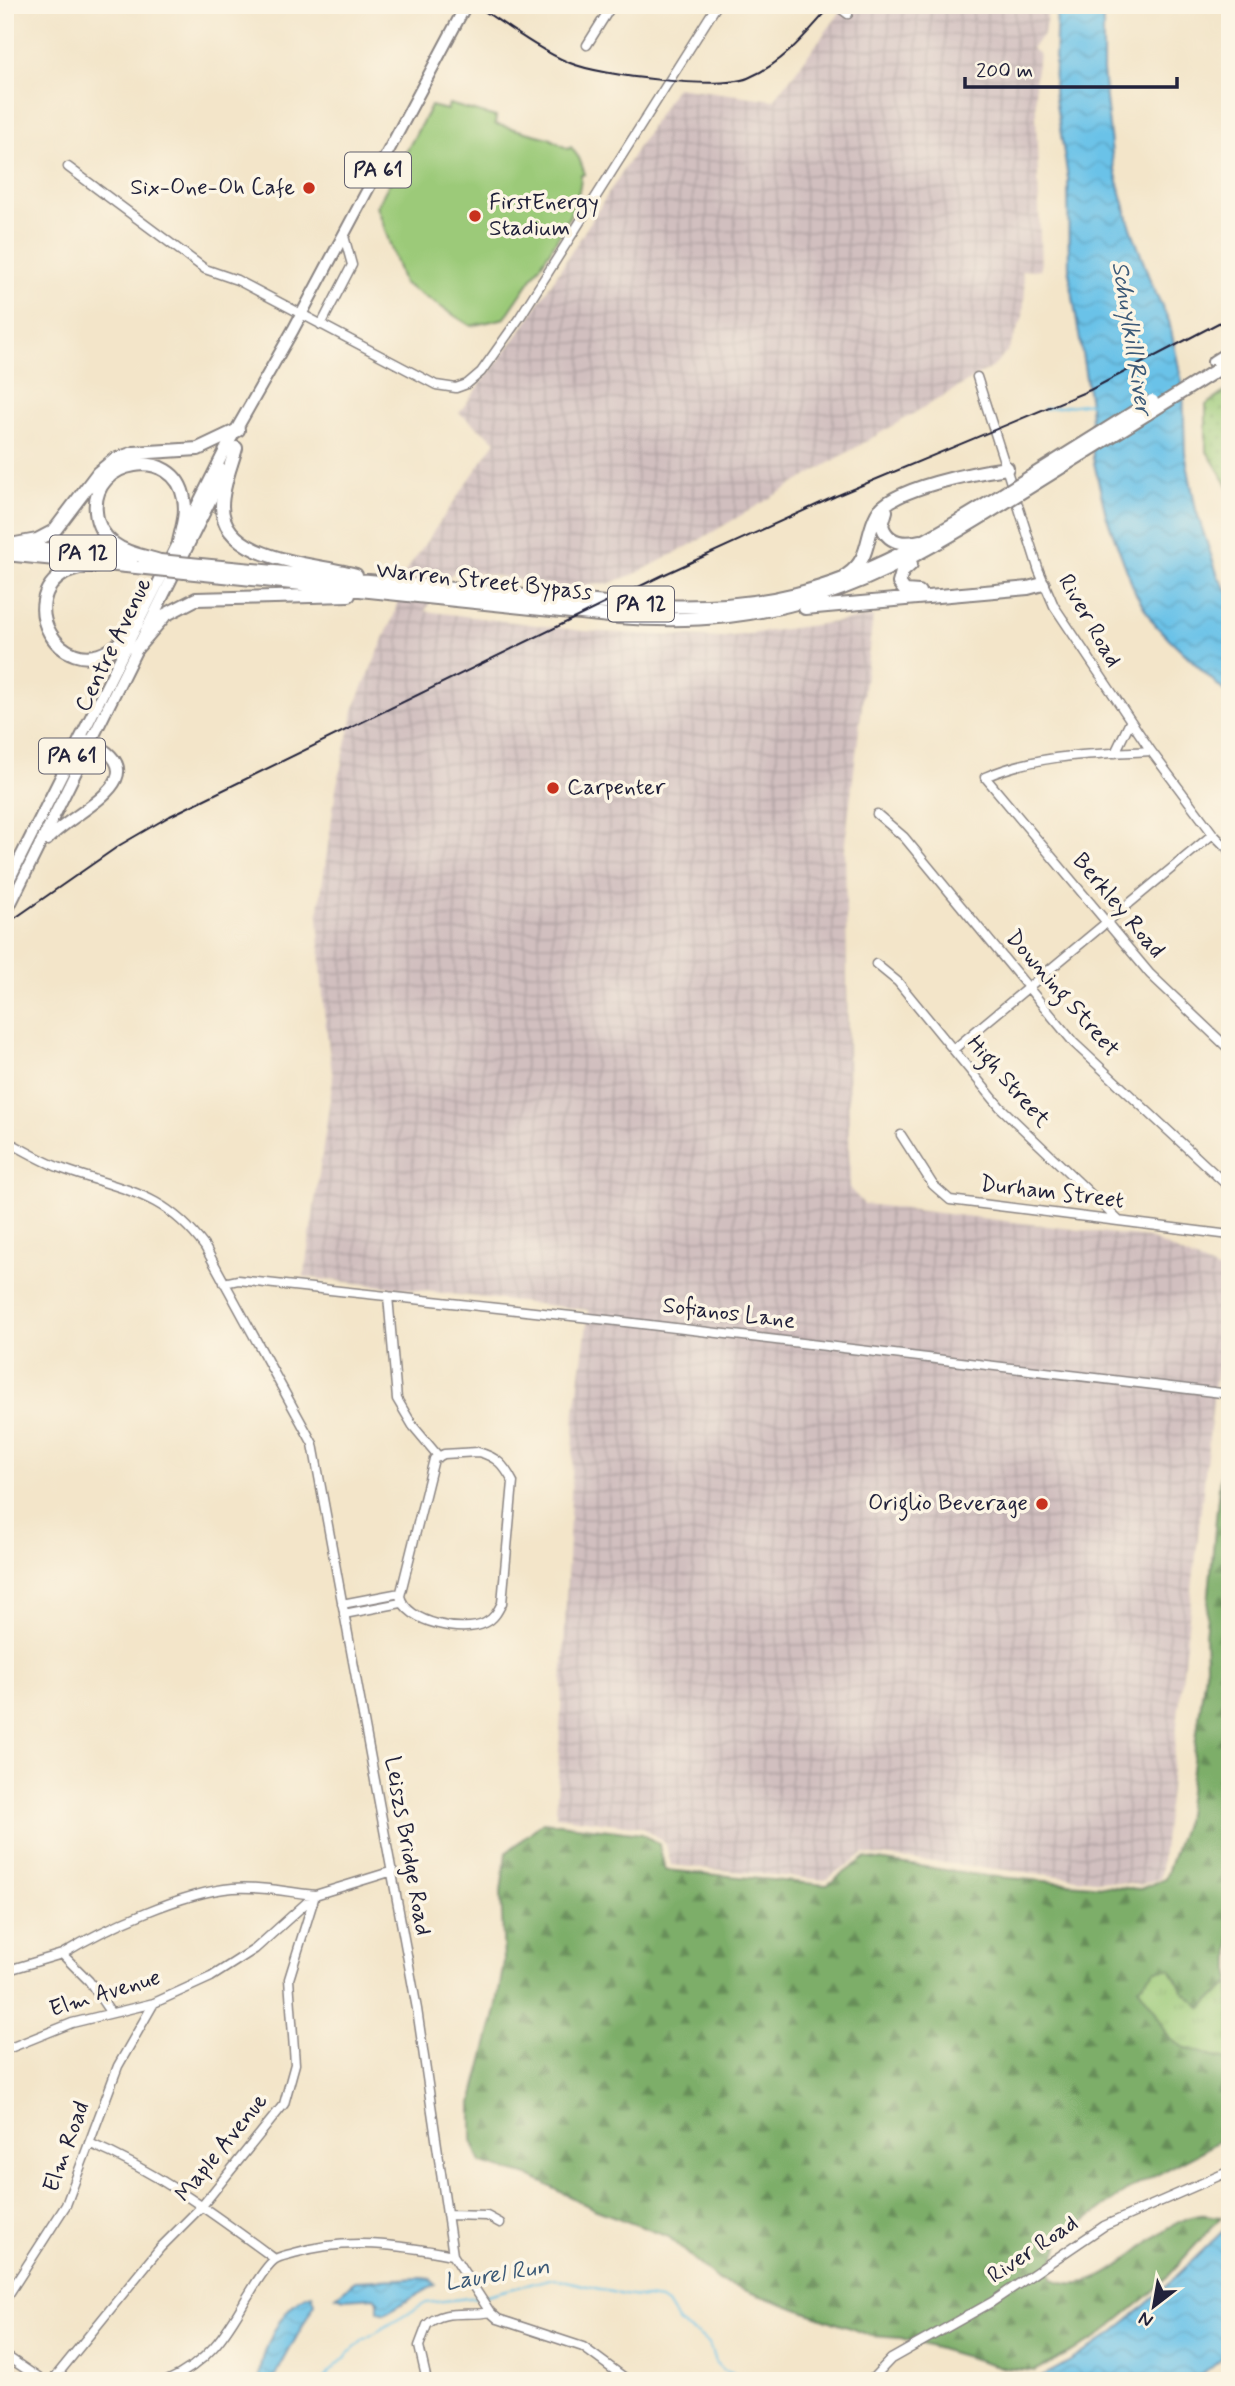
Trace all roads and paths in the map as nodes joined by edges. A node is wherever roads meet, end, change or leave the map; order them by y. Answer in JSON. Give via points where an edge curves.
{"nodes":[{"id":1,"x":466,"y":5,"type":"edge"},
{"id":2,"x":612,"y":5,"type":"edge"},
{"id":3,"x":717,"y":5,"type":"edge"},
{"id":4,"x":835,"y":5,"type":"edge"},
{"id":5,"x":848,"y":14,"type":"dead end"},
{"id":6,"x":587,"y":45,"type":"dead end"},
{"id":7,"x":68,"y":167,"type":"dead end"},
{"id":8,"x":344,"y":234,"type":"junction"},
{"id":9,"x":301,"y":315,"type":"junction"},
{"id":10,"x":321,"y":325,"type":"junction"},
{"id":11,"x":1230,"y":352,"type":"edge"},
{"id":12,"x":1230,"y":362,"type":"edge"},
{"id":13,"x":1216,"y":366,"type":"junction"},
{"id":14,"x":977,"y":377,"type":"dead end"},
{"id":15,"x":238,"y":429,"type":"junction"},
{"id":16,"x":236,"y":448,"type":"junction"},
{"id":17,"x":1007,"y":468,"type":"junction"},
{"id":18,"x":1001,"y":500,"type":"junction"},
{"id":19,"x":936,"y":535,"type":"junction"},
{"id":20,"x":178,"y":542,"type":"junction"},
{"id":21,"x":7,"y":548,"type":"edge"},
{"id":22,"x":925,"y":552,"type":"junction"},
{"id":23,"x":108,"y":564,"type":"junction"},
{"id":24,"x":158,"y":565,"type":"junction"},
{"id":25,"x":831,"y":583,"type":"junction"},
{"id":26,"x":1043,"y":584,"type":"junction"},
{"id":27,"x":384,"y":587,"type":"junction"},
{"id":28,"x":445,"y":594,"type":"junction"},
{"id":29,"x":760,"y":612,"type":"junction"},
{"id":30,"x":137,"y":624,"type":"junction"},
{"id":31,"x":135,"y":650,"type":"junction"},
{"id":32,"x":1130,"y":722,"type":"junction"},
{"id":33,"x":86,"y":740,"type":"junction"},
{"id":34,"x":1151,"y":751,"type":"junction"},
{"id":35,"x":1115,"y":753,"type":"junction"},
{"id":36,"x":877,"y":814,"type":"dead end"},
{"id":37,"x":1213,"y":834,"type":"junction"},
{"id":38,"x":38,"y":850,"type":"junction"},
{"id":39,"x":1230,"y":851,"type":"edge"},
{"id":40,"x":5,"y":888,"type":"edge"},
{"id":41,"x":5,"y":915,"type":"edge"},
{"id":42,"x":1107,"y":923,"type":"junction"},
{"id":43,"x":876,"y":964,"type":"dead end"},
{"id":44,"x":1028,"y":987,"type":"junction"},
{"id":45,"x":954,"y":1049,"type":"junction"},
{"id":46,"x":1230,"y":1050,"type":"edge"},
{"id":47,"x":901,"y":1135,"type":"dead end"},
{"id":48,"x":5,"y":1140,"type":"edge"},
{"id":49,"x":1230,"y":1188,"type":"edge"},
{"id":50,"x":1118,"y":1220,"type":"junction"},
{"id":51,"x":1230,"y":1235,"type":"edge"},
{"id":52,"x":224,"y":1283,"type":"junction"},
{"id":53,"x":388,"y":1296,"type":"junction"},
{"id":54,"x":1230,"y":1394,"type":"edge"},
{"id":55,"x":439,"y":1457,"type":"junction"},
{"id":56,"x":400,"y":1593,"type":"junction"},
{"id":57,"x":401,"y":1602,"type":"junction"},
{"id":58,"x":342,"y":1604,"type":"junction"},
{"id":59,"x":344,"y":1614,"type":"junction"},
{"id":60,"x":393,"y":1871,"type":"junction"},
{"id":61,"x":315,"y":1895,"type":"junction"},
{"id":62,"x":62,"y":1954,"type":"junction"},
{"id":63,"x":5,"y":1971,"type":"edge"},
{"id":64,"x":154,"y":2003,"type":"junction"},
{"id":65,"x":110,"y":2012,"type":"junction"},
{"id":66,"x":5,"y":2050,"type":"edge"},
{"id":67,"x":89,"y":2143,"type":"junction"},
{"id":68,"x":1230,"y":2171,"type":"edge"},
{"id":69,"x":202,"y":2206,"type":"junction"},
{"id":70,"x":448,"y":2215,"type":"junction"},
{"id":71,"x":500,"y":2223,"type":"dead end"},
{"id":72,"x":453,"y":2255,"type":"junction"},
{"id":73,"x":275,"y":2259,"type":"junction"},
{"id":74,"x":5,"y":2300,"type":"edge"},
{"id":75,"x":489,"y":2312,"type":"junction"},
{"id":76,"x":5,"y":2355,"type":"edge"},
{"id":77,"x":43,"y":2381,"type":"edge"},
{"id":78,"x":52,"y":2381,"type":"edge"},
{"id":79,"x":167,"y":2381,"type":"edge"},
{"id":80,"x":427,"y":2381,"type":"edge"},
{"id":81,"x":629,"y":2381,"type":"edge"},
{"id":82,"x":870,"y":2381,"type":"edge"}],
"edges":[{"from":1,"to":8,"type":"main road","name":"Centre Avenue","number":"PA 61"},
{"from":2,"to":6,"type":"street"},
{"from":3,"to":10,"type":"street","via":[[520,317],[475,378],[456,388],[436,386]]},
{"from":4,"to":5,"type":"street"},
{"from":7,"to":9,"type":"street","via":[[205,269],[237,280]]},
{"from":8,"to":9,"type":"main road","name":"Centre Avenue","number":"PA 61"},
{"from":8,"to":10,"type":"street","via":[[352,265]]},
{"from":9,"to":10,"type":"street"},
{"from":9,"to":15,"type":"main road","name":"Centre Avenue","number":"PA 61"},
{"from":11,"to":13,"type":"highway","name":"Warren Street Bypass","number":"PA 12"},
{"from":12,"to":13,"type":"highway","name":"Warren Street Bypass","number":"PA 12"},
{"from":13,"to":18,"type":"highway","name":"Warren Street Bypass","number":"PA 12","bridge":true},
{"from":14,"to":17,"type":"street","name":"River Road"},
{"from":15,"to":16,"type":"main road","name":"Centre Avenue","number":"PA 61"},
{"from":15,"to":20,"type":"main road","name":"Centre Avenue","number":"PA 61"},
{"from":15,"to":21,"type":"highway","via":[[198,449],[134,453],[114,460],[98,473],[54,531]]},
{"from":16,"to":27,"type":"highway","via":[[222,507],[227,528],[239,542],[256,552]]},
{"from":16,"to":31,"type":"main road","name":"Centre Avenue","number":"PA 61"},
{"from":17,"to":19,"type":"highway","via":[[904,499],[883,516],[885,533],[896,542],[913,543]]},
{"from":17,"to":25,"type":"highway","via":[[890,499],[876,516],[862,561]]},
{"from":17,"to":26,"type":"street","name":"River Road"},
{"from":18,"to":19,"type":"highway","name":"Warren Street Bypass","number":"PA 12"},
{"from":18,"to":22,"type":"highway","name":"Warren Street Bypass","number":"PA 12"},
{"from":19,"to":25,"type":"highway","name":"Warren Street Bypass","number":"PA 12","via":[[886,562]]},
{"from":20,"to":24,"type":"highway","via":[[184,499],[171,475],[140,463],[108,476],[96,503],[102,532],[118,547]]},
{"from":20,"to":30,"type":"main road","name":"Centre Avenue","number":"PA 61"},
{"from":21,"to":23,"type":"highway","name":"Warren Street Bypass","number":"PA 12"},
{"from":21,"to":24,"type":"highway","name":"Warren Street Bypass","number":"PA 12"},
{"from":22,"to":26,"type":"highway","via":[[900,576],[905,591]]},
{"from":22,"to":29,"type":"highway","name":"Warren Street Bypass","number":"PA 12","via":[[844,590]]},
{"from":23,"to":24,"type":"highway","name":"Warren Street Bypass","number":"PA 12"},
{"from":23,"to":30,"type":"highway","via":[[72,570],[56,580],[43,605],[46,629],[65,650],[88,656],[111,650]]},
{"from":24,"to":27,"type":"highway","name":"Warren Street Bypass","number":"PA 12","bridge":true},
{"from":25,"to":28,"type":"highway","name":"Warren Street Bypass","number":"PA 12","via":[[777,598],[701,607]]},
{"from":26,"to":29,"type":"highway"},
{"from":26,"to":32,"type":"street","name":"River Road"},
{"from":27,"to":28,"type":"highway","name":"Warren Street Bypass","number":"PA 12"},
{"from":27,"to":31,"type":"highway","via":[[327,597],[196,599],[165,615]]},
{"from":28,"to":29,"type":"highway","name":"Warren Street Bypass","number":"PA 12","via":[[640,619],[702,619]]},
{"from":30,"to":33,"type":"main road","name":"Centre Avenue","number":"PA 61"},
{"from":31,"to":33,"type":"main road","name":"Centre Avenue","number":"PA 61"},
{"from":32,"to":34,"type":"street","name":"River Road"},
{"from":32,"to":35,"type":"street"},
{"from":33,"to":38,"type":"main road","name":"Centre Avenue","number":"PA 61"},
{"from":33,"to":38,"type":"main road","via":[[114,760],[114,786],[60,826]]},
{"from":33,"to":40,"type":"main road","name":"Centre Avenue","number":"PA 61"},
{"from":34,"to":35,"type":"street"},
{"from":34,"to":37,"type":"street","name":"River Road"},
{"from":35,"to":42,"type":"street","name":"Berkley Road","via":[[1046,758],[985,778]]},
{"from":36,"to":44,"type":"street","name":"Downing Street","via":[[904,837]]},
{"from":37,"to":39,"type":"street","name":"River Road"},
{"from":37,"to":42,"type":"street"},
{"from":38,"to":41,"type":"main road","name":"Centre Avenue","number":"PA 61"},
{"from":42,"to":44,"type":"street"},
{"from":42,"to":46,"type":"street","name":"Berkley Road","via":[[1166,992]]},
{"from":43,"to":45,"type":"street","name":"High Street","via":[[898,982]]},
{"from":44,"to":45,"type":"street"},
{"from":44,"to":49,"type":"street","name":"Downing Street","via":[[1100,1070]]},
{"from":45,"to":50,"type":"street","name":"High Street","via":[[1016,1123]]},
{"from":47,"to":50,"type":"street","name":"Durham Street","via":[[933,1185],[950,1200]]},
{"from":48,"to":52,"type":"street","name":"Leiszs Bridge Road","via":[[52,1165],[160,1202],[205,1247]]},
{"from":50,"to":51,"type":"street","name":"Durham Street"},
{"from":52,"to":53,"type":"street","name":"Sofianos Lane","via":[[238,1280]]},
{"from":52,"to":58,"type":"street","name":"Leiszs Bridge Road","via":[[313,1444]]},
{"from":53,"to":54,"type":"street","name":"Sofianos Lane"},
{"from":53,"to":55,"type":"street","via":[[397,1399],[412,1426]]},
{"from":55,"to":56,"type":"street","via":[[430,1471],[425,1506]]},
{"from":55,"to":57,"type":"street","via":[[478,1452],[492,1455],[505,1466],[513,1482],[502,1603],[496,1615],[474,1627],[429,1623],[415,1617]]},
{"from":56,"to":57,"type":"street"},
{"from":56,"to":58,"type":"street"},
{"from":57,"to":59,"type":"street"},
{"from":58,"to":59,"type":"street","name":"Leiszs Bridge Road"},
{"from":59,"to":60,"type":"street","name":"Leiszs Bridge Road"},
{"from":60,"to":61,"type":"street","name":"Elm Avenue"},
{"from":60,"to":70,"type":"street","name":"Leiszs Bridge Road"},
{"from":61,"to":62,"type":"street","via":[[251,1888],[204,1892]]},
{"from":61,"to":64,"type":"street","name":"Elm Avenue","via":[[234,1964]]},
{"from":61,"to":69,"type":"street","name":"Maple Avenue","via":[[289,1979],[295,2056],[290,2088],[274,2119]]},
{"from":62,"to":63,"type":"street"},
{"from":62,"to":65,"type":"street","via":[[89,1981]]},
{"from":64,"to":65,"type":"street","name":"Elm Avenue"},
{"from":64,"to":67,"type":"street","name":"Elm Road","via":[[118,2066]]},
{"from":65,"to":66,"type":"street","name":"Elm Avenue"},
{"from":67,"to":69,"type":"street","via":[[148,2170]]},
{"from":67,"to":74,"type":"street","name":"Elm Road","via":[[56,2225]]},
{"from":68,"to":82,"type":"street","name":"River Road","via":[[1104,2226],[992,2302],[891,2359]]},
{"from":69,"to":73,"type":"street"},
{"from":69,"to":78,"type":"street","name":"Maple Avenue","via":[[160,2248]]},
{"from":70,"to":71,"type":"street","via":[[487,2216]]},
{"from":70,"to":72,"type":"street","name":"Leiszs Bridge Road"},
{"from":72,"to":73,"type":"street","via":[[390,2244],[340,2244]]},
{"from":72,"to":75,"type":"street","name":"Leiszs Bridge Road"},
{"from":73,"to":79,"type":"street","via":[[208,2357]]},
{"from":75,"to":80,"type":"street","via":[[446,2314],[426,2325],[419,2346]]},
{"from":75,"to":81,"type":"street","via":[[509,2325],[583,2347]]},
{"from":76,"to":77,"type":"street"}]}
